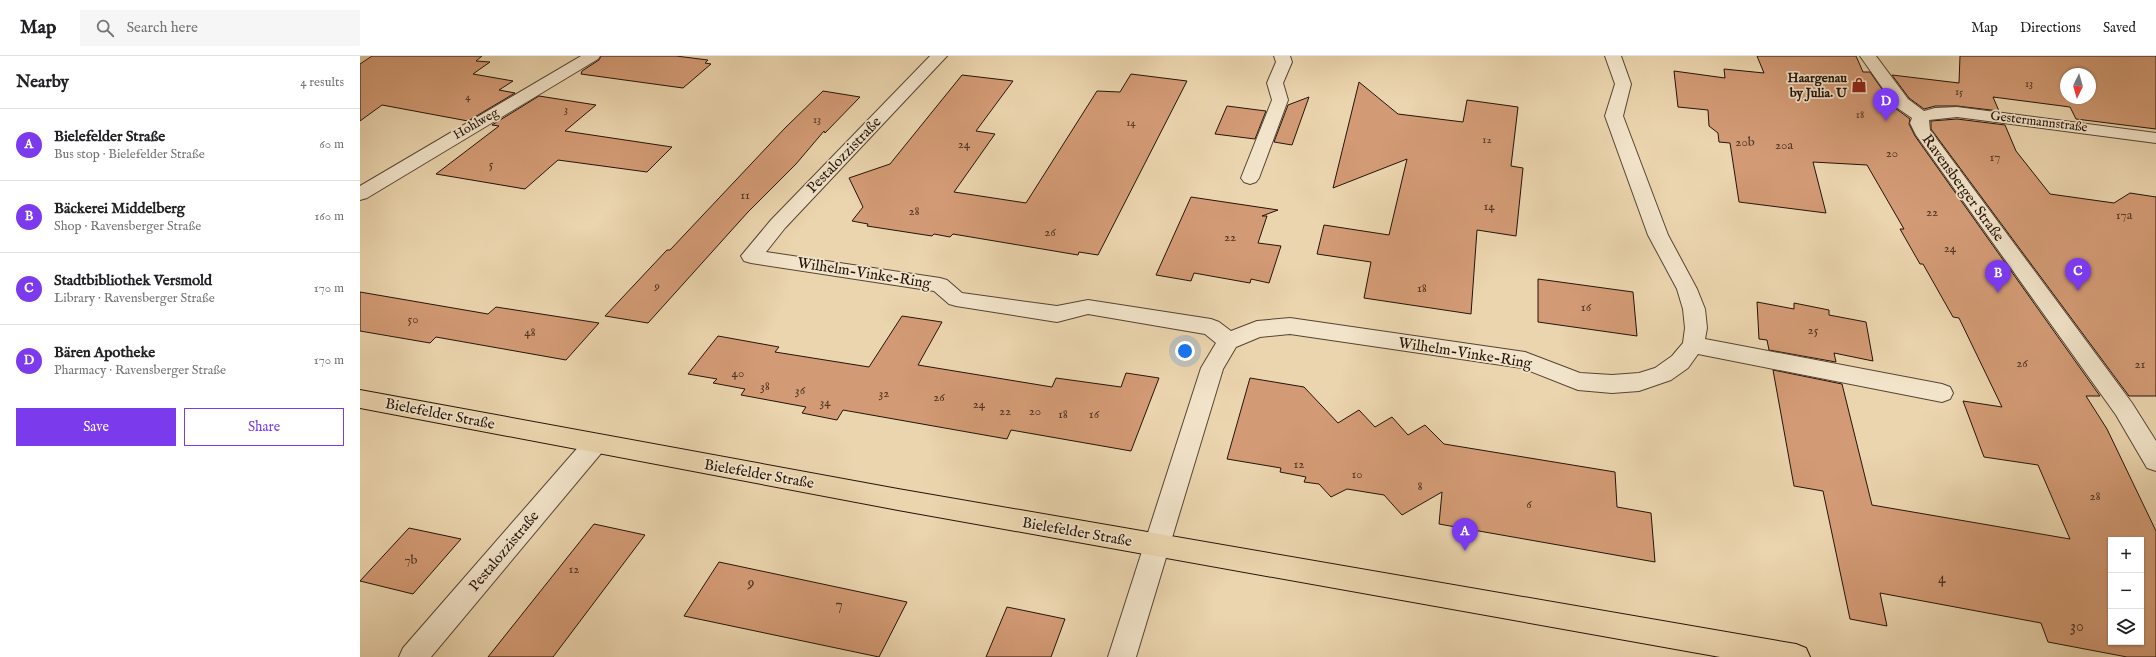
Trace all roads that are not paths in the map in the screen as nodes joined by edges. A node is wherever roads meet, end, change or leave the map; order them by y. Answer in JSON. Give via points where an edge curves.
{"nodes":[{"id":1,"x":592,"y":56,"type":"edge"},
{"id":2,"x":939,"y":56,"type":"edge"},
{"id":3,"x":1282,"y":56,"type":"edge"},
{"id":4,"x":1613,"y":56,"type":"edge"},
{"id":5,"x":1868,"y":56,"type":"edge"},
{"id":6,"x":1921,"y":117,"type":"junction"},
{"id":7,"x":2156,"y":138,"type":"edge"},
{"id":8,"x":1250,"y":178,"type":"dead end"},
{"id":9,"x":360,"y":194,"type":"edge"},
{"id":10,"x":751,"y":256,"type":"joint"},
{"id":11,"x":1228,"y":341,"type":"junction"},
{"id":12,"x":1693,"y":345,"type":"junction"},
{"id":13,"x":1942,"y":393,"type":"dead end"},
{"id":14,"x":360,"y":399,"type":"edge"},
{"id":15,"x":594,"y":444,"type":"junction"},
{"id":16,"x":2156,"y":461,"type":"edge"},
{"id":17,"x":1156,"y":546,"type":"junction"},
{"id":18,"x":413,"y":657,"type":"edge"},
{"id":19,"x":1122,"y":657,"type":"edge"},
{"id":20,"x":1796,"y":657,"type":"edge"}],
"edges":[{"from":1,"to":9,"type":"street","name":"Hohlweg"},
{"from":2,"to":10,"type":"street","name":"Pestalozzistraße","via":[[778,224]]},
{"from":3,"to":8,"type":"street","via":[[1284,62],[1275,83],[1280,100]]},
{"from":4,"to":12,"type":"street","name":"Wilhelm-Vinke-Ring","via":[[1623,84],[1614,116],[1658,235],[1687,289],[1694,309],[1696,328]]},
{"from":5,"to":6,"type":"street","name":"Ravensberger Straße","via":[[1902,103]]},
{"from":6,"to":7,"type":"street","name":"Gestermannstraße","via":[[1957,112]]},
{"from":6,"to":16,"type":"street","name":"Ravensberger Straße","via":[[1919,123],[1922,131],[2124,409]]},
{"from":10,"to":11,"type":"street","name":"Wilhelm-Vinke-Ring","via":[[940,285],[956,299],[1057,314],[1088,307],[1211,327]]},
{"from":11,"to":12,"type":"street","name":"Wilhelm-Vinke-Ring","via":[[1257,329],[1290,326],[1525,360],[1578,381],[1612,384],[1639,382],[1662,374],[1680,362]]},
{"from":11,"to":17,"type":"street","via":[[1212,368]]},
{"from":12,"to":13,"type":"street"},
{"from":14,"to":15,"type":"main road","name":"Bielefelder Straße"},
{"from":15,"to":17,"type":"main road","name":"Bielefelder Straße"},
{"from":15,"to":18,"type":"street","name":"Pestalozzistraße"},
{"from":17,"to":19,"type":"street"},
{"from":17,"to":20,"type":"main road","name":"Bielefelder Straße"}]}
